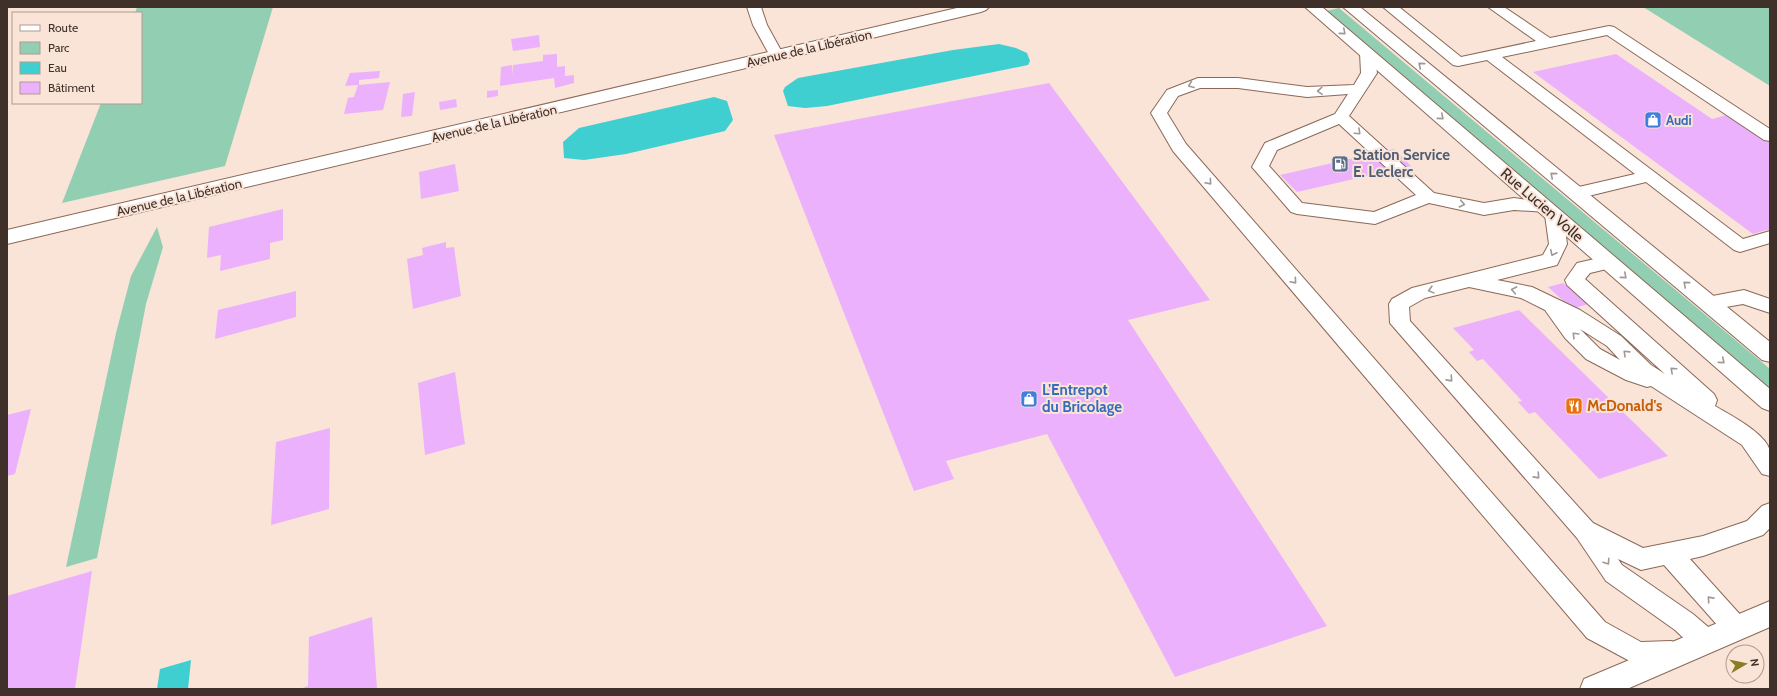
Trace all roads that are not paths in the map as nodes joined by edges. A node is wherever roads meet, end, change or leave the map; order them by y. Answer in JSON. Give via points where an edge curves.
{"nodes":[{"id":1,"x":754,"y":7,"type":"edge"},
{"id":2,"x":981,"y":7,"type":"edge"},
{"id":3,"x":1313,"y":7,"type":"edge"},
{"id":4,"x":1351,"y":7,"type":"edge"},
{"id":5,"x":1390,"y":7,"type":"edge"},
{"id":6,"x":1495,"y":7,"type":"edge"},
{"id":7,"x":1548,"y":43,"type":"junction"},
{"id":8,"x":1367,"y":53,"type":"junction"},
{"id":9,"x":1490,"y":55,"type":"junction"},
{"id":10,"x":777,"y":56,"type":"junction"},
{"id":11,"x":1359,"y":89,"type":"junction"},
{"id":12,"x":1341,"y":117,"type":"junction"},
{"id":13,"x":1770,"y":136,"type":"edge"},
{"id":14,"x":1649,"y":176,"type":"junction"},
{"id":15,"x":1576,"y":194,"type":"junction"},
{"id":16,"x":1428,"y":197,"type":"junction"},
{"id":17,"x":1549,"y":211,"type":"junction"},
{"id":18,"x":7,"y":237,"type":"edge"},
{"id":19,"x":1770,"y":238,"type":"edge"},
{"id":20,"x":1608,"y":262,"type":"junction"},
{"id":21,"x":1467,"y":281,"type":"junction"},
{"id":22,"x":1709,"y":303,"type":"junction"},
{"id":23,"x":1770,"y":306,"type":"edge"},
{"id":24,"x":1770,"y":354,"type":"edge"},
{"id":25,"x":1770,"y":402,"type":"edge"},
{"id":26,"x":1750,"y":439,"type":"junction"},
{"id":27,"x":1770,"y":467,"type":"edge"},
{"id":28,"x":1770,"y":513,"type":"edge"},
{"id":29,"x":1585,"y":530,"type":"junction"},
{"id":30,"x":1669,"y":553,"type":"junction"},
{"id":31,"x":1770,"y":614,"type":"edge"},
{"id":32,"x":1736,"y":628,"type":"junction"},
{"id":33,"x":1693,"y":647,"type":"junction"},
{"id":34,"x":1594,"y":689,"type":"edge"}],
"edges":[{"from":1,"to":10,"type":"lane","via":[[760,25]]},
{"from":2,"to":10,"type":"street","name":"Avenue de la Libération"},
{"from":3,"to":8,"type":"street","name":"Rue Lucien Volle","one_way":true},
{"from":15,"to":4,"type":"street","one_way":true},
{"from":5,"to":9,"type":"lane","via":[[1458,62]]},
{"from":6,"to":7,"type":"lane"},
{"from":7,"to":9,"type":"lane"},
{"from":7,"to":13,"type":"lane","via":[[1609,30]]},
{"from":8,"to":11,"type":"lane","via":[[1369,72]]},
{"from":8,"to":17,"type":"street","name":"Rue Lucien Volle","one_way":true},
{"from":9,"to":14,"type":"lane"},
{"from":10,"to":18,"type":"street","name":"Avenue de la Libération"},
{"from":11,"to":12,"type":"lane"},
{"from":11,"to":33,"type":"lane","one_way":true,"via":[[1307,92],[1238,83],[1198,83],[1172,93],[1159,113],[1179,147],[1596,630],[1639,654]]},
{"from":12,"to":16,"type":"lane","one_way":true},
{"from":12,"to":16,"type":"lane","via":[[1271,147],[1260,167],[1297,208],[1375,218]]},
{"from":14,"to":15,"type":"lane"},
{"from":14,"to":19,"type":"lane","via":[[1740,246]]},
{"from":22,"to":15,"type":"street","one_way":true},
{"from":16,"to":17,"type":"lane","one_way":true,"via":[[1484,209],[1514,204]]},
{"from":17,"to":20,"type":"street","name":"Rue Lucien Volle"},
{"from":17,"to":21,"type":"lane","one_way":true,"via":[[1558,244],[1550,260]]},
{"from":20,"to":25,"type":"street","name":"Rue Lucien Volle","one_way":true},
{"from":26,"to":20,"type":"lane","one_way":true,"via":[[1574,280],[1584,268]]},
{"from":26,"to":21,"type":"lane","one_way":true,"via":[[1669,387],[1631,373],[1594,354],[1562,322],[1552,305],[1525,292]]},
{"from":21,"to":29,"type":"lane","one_way":true,"via":[[1419,293],[1399,304],[1400,323]]},
{"from":22,"to":23,"type":"lane","via":[[1744,298]]},
{"from":22,"to":24,"type":"street"},
{"from":26,"to":27,"type":"lane"},
{"from":28,"to":30,"type":"lane","via":[[1755,528],[1703,546]]},
{"from":29,"to":30,"type":"lane","via":[[1641,559]]},
{"from":29,"to":33,"type":"lane","one_way":true,"via":[[1614,573],[1684,622]]},
{"from":32,"to":30,"type":"lane","one_way":true},
{"from":31,"to":32,"type":"street"},
{"from":32,"to":33,"type":"street"},
{"from":33,"to":34,"type":"street"}]}
